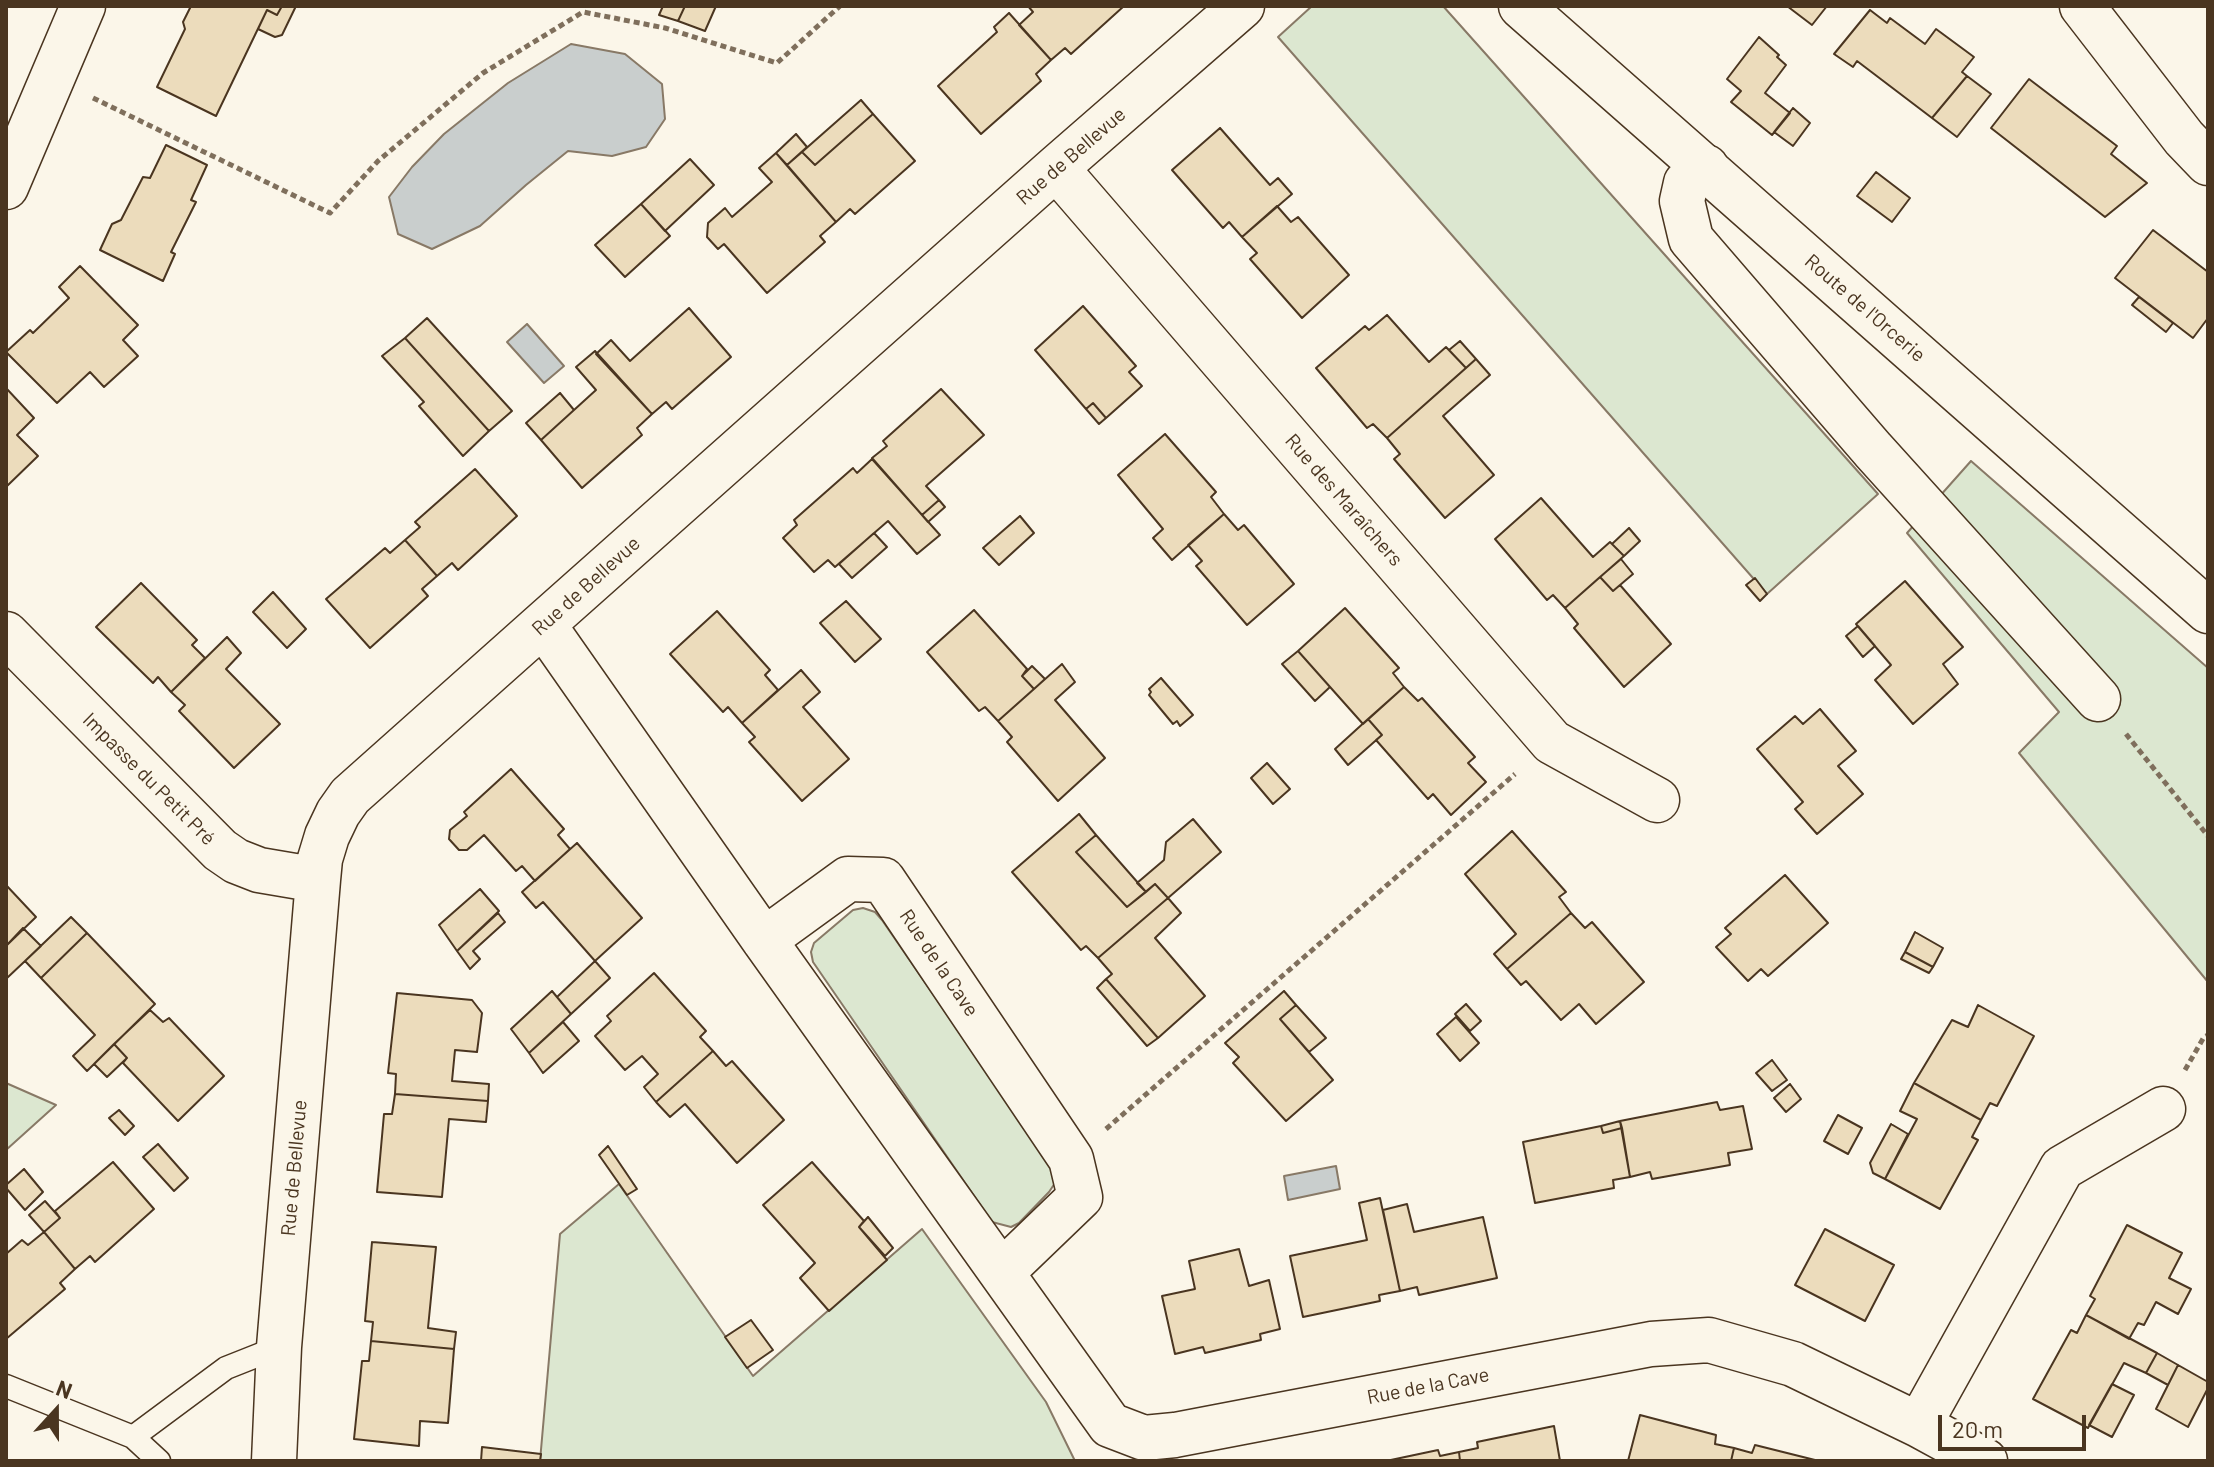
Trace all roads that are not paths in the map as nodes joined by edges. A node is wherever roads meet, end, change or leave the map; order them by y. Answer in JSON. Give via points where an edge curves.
{"nodes":[{"id":1,"x":83,"y":6,"type":"edge"},
{"id":2,"x":1242,"y":6,"type":"edge"},
{"id":3,"x":1521,"y":6,"type":"edge"},
{"id":4,"x":2082,"y":6,"type":"edge"},
{"id":5,"x":2208,"y":163,"type":"edge"},
{"id":6,"x":1706,"y":167,"type":"junction"},
{"id":7,"x":1056,"y":168,"type":"junction"},
{"id":8,"x":6,"y":187,"type":"edge"},
{"id":9,"x":2208,"y":611,"type":"edge"},
{"id":10,"x":543,"y":624,"type":"junction"},
{"id":11,"x":6,"y":634,"type":"edge"},
{"id":12,"x":2098,"y":699,"type":"road end"},
{"id":13,"x":1657,"y":800,"type":"dead end"},
{"id":14,"x":318,"y":880,"type":"junction"},
{"id":15,"x":764,"y":940,"type":"junction"},
{"id":16,"x":2163,"y":1109,"type":"dead end"},
{"id":17,"x":1002,"y":1272,"type":"junction"},
{"id":18,"x":279,"y":1347,"type":"junction"},
{"id":19,"x":6,"y":1386,"type":"edge"},
{"id":20,"x":1919,"y":1425,"type":"junction"},
{"id":21,"x":133,"y":1437,"type":"junction"},
{"id":22,"x":1143,"y":1450,"type":"edge"},
{"id":23,"x":159,"y":1461,"type":"edge"},
{"id":24,"x":274,"y":1461,"type":"edge"},
{"id":25,"x":1985,"y":1461,"type":"edge"}],
"edges":[{"from":1,"to":8,"type":"street"},
{"from":2,"to":7,"type":"street","name":"Rue de Bellevue"},
{"from":3,"to":6,"type":"street","name":"Route de l'Orcerie"},
{"from":4,"to":5,"type":"street"},
{"from":6,"to":9,"type":"street","name":"Route de l'Orcerie"},
{"from":6,"to":12,"type":"street","via":[[1686,183],[1682,201],[1691,239]]},
{"from":7,"to":10,"type":"street","name":"Rue de Bellevue"},
{"from":7,"to":13,"type":"street","name":"Rue des Maraîchers","via":[[1552,742]]},
{"from":10,"to":14,"type":"street","name":"Rue de Bellevue","via":[[350,796],[327,836]]},
{"from":10,"to":15,"type":"street","name":"Rue de la Cave"},
{"from":11,"to":14,"type":"street","name":"Impasse du Petit Pré","via":[[220,850],[259,870]]},
{"from":14,"to":18,"type":"street","name":"Rue de Bellevue"},
{"from":15,"to":17,"type":"street","name":"Rue de la Cave"},
{"from":15,"to":17,"type":"street","name":"Rue de la Cave","via":[[848,879],[883,880],[1071,1159],[1080,1197]]},
{"from":16,"to":20,"type":"street","via":[[2062,1168]]},
{"from":17,"to":22,"type":"street","name":"Rue de la Cave","via":[[1110,1425]]},
{"from":18,"to":21,"type":"lane","via":[[226,1368]]},
{"from":18,"to":24,"type":"street","name":"Rue de Bellevue"},
{"from":19,"to":21,"type":"lane"},
{"from":20,"to":22,"type":"street","name":"Rue de la Cave","via":[[1793,1364],[1709,1340],[1651,1344],[1175,1435]]},
{"from":20,"to":25,"type":"street","name":"Rue de la Cave"},
{"from":21,"to":23,"type":"lane"}]}
